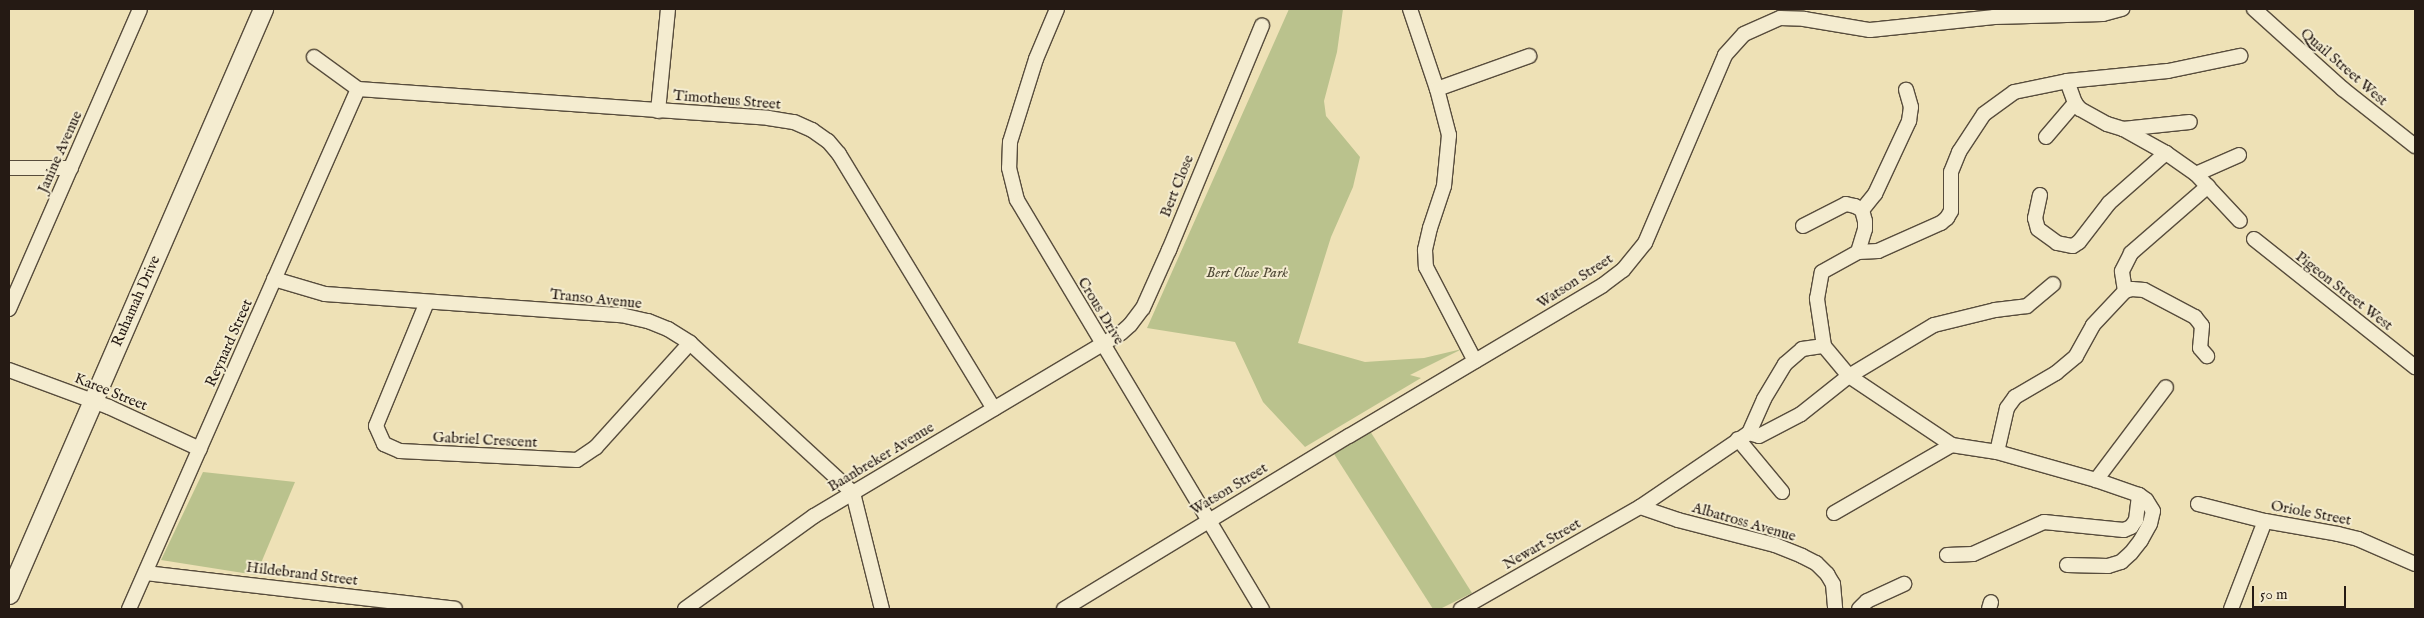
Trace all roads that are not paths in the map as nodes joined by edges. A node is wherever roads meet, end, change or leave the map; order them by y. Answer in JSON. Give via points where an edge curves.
{"nodes":[{"id":1,"x":140,"y":9,"type":"edge"},
{"id":2,"x":263,"y":9,"type":"edge"},
{"id":3,"x":668,"y":9,"type":"edge"},
{"id":4,"x":1057,"y":9,"type":"edge"},
{"id":5,"x":1410,"y":9,"type":"edge"},
{"id":6,"x":2122,"y":9,"type":"edge"},
{"id":7,"x":2254,"y":9,"type":"edge"},
{"id":8,"x":1262,"y":25,"type":"dead end"},
{"id":9,"x":1530,"y":56,"type":"dead end"},
{"id":10,"x":2240,"y":56,"type":"dead end"},
{"id":11,"x":314,"y":57,"type":"dead end"},
{"id":12,"x":2068,"y":81,"type":"junction"},
{"id":13,"x":358,"y":89,"type":"junction"},
{"id":14,"x":1437,"y":89,"type":"junction"},
{"id":15,"x":1906,"y":90,"type":"dead end"},
{"id":16,"x":2075,"y":103,"type":"junction"},
{"id":17,"x":658,"y":111,"type":"junction"},
{"id":18,"x":2190,"y":122,"type":"dead end"},
{"id":19,"x":2122,"y":129,"type":"junction"},
{"id":20,"x":2046,"y":137,"type":"dead end"},
{"id":21,"x":2415,"y":146,"type":"edge"},
{"id":22,"x":2166,"y":153,"type":"junction"},
{"id":23,"x":2239,"y":155,"type":"dead end"},
{"id":24,"x":9,"y":168,"type":"edge"},
{"id":25,"x":70,"y":168,"type":"junction"},
{"id":26,"x":2196,"y":174,"type":"junction"},
{"id":27,"x":2208,"y":186,"type":"junction"},
{"id":28,"x":2040,"y":195,"type":"dead end"},
{"id":29,"x":1862,"y":210,"type":"junction"},
{"id":30,"x":2240,"y":221,"type":"dead end"},
{"id":31,"x":1803,"y":226,"type":"dead end"},
{"id":32,"x":2254,"y":239,"type":"dead end"},
{"id":33,"x":1858,"y":252,"type":"junction"},
{"id":34,"x":274,"y":279,"type":"junction"},
{"id":35,"x":2053,"y":284,"type":"dead end"},
{"id":36,"x":2124,"y":291,"type":"junction"},
{"id":37,"x":427,"y":302,"type":"junction"},
{"id":38,"x":9,"y":309,"type":"edge"},
{"id":39,"x":690,"y":343,"type":"junction"},
{"id":40,"x":1101,"y":343,"type":"junction"},
{"id":41,"x":1824,"y":346,"type":"junction"},
{"id":42,"x":2207,"y":356,"type":"dead end"},
{"id":43,"x":1475,"y":361,"type":"junction"},
{"id":44,"x":2415,"y":367,"type":"edge"},
{"id":45,"x":9,"y":370,"type":"edge"},
{"id":46,"x":1849,"y":376,"type":"junction"},
{"id":47,"x":2166,"y":387,"type":"dead end"},
{"id":48,"x":92,"y":401,"type":"junction"},
{"id":49,"x":994,"y":409,"type":"junction"},
{"id":50,"x":1744,"y":436,"type":"junction"},
{"id":51,"x":1952,"y":445,"type":"junction"},
{"id":52,"x":200,"y":449,"type":"junction"},
{"id":53,"x":1997,"y":452,"type":"junction"},
{"id":54,"x":2096,"y":480,"type":"junction"},
{"id":55,"x":1782,"y":492,"type":"dead end"},
{"id":56,"x":853,"y":493,"type":"junction"},
{"id":57,"x":2139,"y":495,"type":"junction"},
{"id":58,"x":2198,"y":504,"type":"dead end"},
{"id":59,"x":1640,"y":507,"type":"junction"},
{"id":60,"x":1834,"y":513,"type":"dead end"},
{"id":61,"x":1210,"y":520,"type":"junction"},
{"id":62,"x":2265,"y":521,"type":"junction"},
{"id":63,"x":1947,"y":555,"type":"dead end"},
{"id":64,"x":2415,"y":564,"type":"edge"},
{"id":65,"x":2067,"y":565,"type":"dead end"},
{"id":66,"x":146,"y":572,"type":"junction"},
{"id":67,"x":1904,"y":584,"type":"dead end"},
{"id":68,"x":9,"y":594,"type":"edge"},
{"id":69,"x":129,"y":609,"type":"edge"},
{"id":70,"x":455,"y":609,"type":"edge"},
{"id":71,"x":684,"y":609,"type":"edge"},
{"id":72,"x":882,"y":609,"type":"edge"},
{"id":73,"x":1064,"y":609,"type":"edge"},
{"id":74,"x":1262,"y":609,"type":"edge"},
{"id":75,"x":1462,"y":609,"type":"edge"},
{"id":76,"x":1835,"y":609,"type":"edge"},
{"id":77,"x":1859,"y":609,"type":"edge"},
{"id":78,"x":2231,"y":609,"type":"edge"}],
"edges":[{"from":1,"to":25,"type":"street","name":"Janine Avenue"},
{"from":2,"to":48,"type":"street","name":"Ruhamah Drive"},
{"from":3,"to":17,"type":"street"},
{"from":4,"to":40,"type":"street","name":"Crous Drive","via":[[1018,111],[1010,142],[1009,168],[1017,200]]},
{"from":5,"to":14,"type":"street"},
{"from":6,"to":43,"type":"street","name":"Watson Street","via":[[2103,14],[1994,17],[1870,30],[1780,18],[1756,27],[1738,39],[1725,55],[1645,243],[1635,258],[1603,285]]},
{"from":7,"to":21,"type":"street","name":"Quail Street West","via":[[2343,89]]},
{"from":8,"to":40,"type":"street","name":"Bert Close","via":[[1143,308],[1121,333]]},
{"from":9,"to":14,"type":"street"},
{"from":10,"to":12,"type":"street","via":[[2168,70]]},
{"from":11,"to":13,"type":"street"},
{"from":12,"to":16,"type":"street"},
{"from":12,"to":33,"type":"street","via":[[2014,92],[1984,114],[1954,162],[1950,211],[1941,223],[1878,251]]},
{"from":13,"to":17,"type":"street","name":"Timotheus Street"},
{"from":13,"to":34,"type":"street","name":"Reynard Street"},
{"from":14,"to":43,"type":"street","via":[[1449,135],[1448,163],[1430,228],[1426,267]]},
{"from":15,"to":29,"type":"street","via":[[1911,107],[1909,121],[1874,194]]},
{"from":16,"to":19,"type":"street","via":[[2085,114]]},
{"from":16,"to":20,"type":"street"},
{"from":17,"to":49,"type":"street","name":"Timotheus Street","via":[[794,122],[828,141],[839,154]]},
{"from":18,"to":19,"type":"street"},
{"from":19,"to":22,"type":"street"},
{"from":22,"to":26,"type":"street"},
{"from":22,"to":28,"type":"street","via":[[2109,203],[2076,244],[2057,243],[2038,229],[2035,218]]},
{"from":23,"to":26,"type":"street"},
{"from":24,"to":25,"type":"street"},
{"from":25,"to":38,"type":"street","name":"Janine Avenue"},
{"from":26,"to":27,"type":"street"},
{"from":27,"to":30,"type":"street"},
{"from":27,"to":36,"type":"street","via":[[2131,252],[2122,271]]},
{"from":29,"to":31,"type":"street","via":[[1846,204]]},
{"from":29,"to":33,"type":"street","via":[[1865,229]]},
{"from":32,"to":44,"type":"street","name":"Pigeon Street West"},
{"from":33,"to":41,"type":"street","via":[[1826,268],[1819,280],[1817,299]]},
{"from":34,"to":37,"type":"street","name":"Transo Avenue","via":[[325,294]]},
{"from":34,"to":52,"type":"street","name":"Reynard Street"},
{"from":35,"to":46,"type":"street","via":[[2027,306],[1934,325]]},
{"from":36,"to":42,"type":"street","via":[[2144,290],[2194,317],[2202,326],[2200,348]]},
{"from":36,"to":53,"type":"street","via":[[2093,325],[2071,362],[2012,399]]},
{"from":37,"to":39,"type":"street","name":"Transo Avenue","via":[[621,316],[648,321]]},
{"from":37,"to":39,"type":"street","name":"Gabriel Crescent","via":[[376,426],[384,444],[400,451],[577,460],[596,447]]},
{"from":39,"to":56,"type":"street","name":"Transo Avenue"},
{"from":40,"to":49,"type":"street","name":"Baanbreker Avenue"},
{"from":40,"to":61,"type":"street","name":"Crous Drive"},
{"from":41,"to":46,"type":"street"},
{"from":41,"to":50,"type":"street","via":[[1802,349],[1789,359]]},
{"from":43,"to":61,"type":"street","name":"Watson Street"},
{"from":45,"to":48,"type":"street","name":"Karee Street"},
{"from":46,"to":50,"type":"street","via":[[1822,399],[1777,427],[1759,436]]},
{"from":46,"to":51,"type":"street"},
{"from":47,"to":54,"type":"street"},
{"from":48,"to":52,"type":"street","name":"Karee Street"},
{"from":48,"to":68,"type":"street","name":"Ruhamah Drive"},
{"from":49,"to":56,"type":"street","name":"Baanbreker Avenue"},
{"from":50,"to":55,"type":"street"},
{"from":50,"to":59,"type":"street","name":"Newart Street"},
{"from":51,"to":53,"type":"street"},
{"from":51,"to":60,"type":"street"},
{"from":52,"to":66,"type":"street","name":"Reynard Street"},
{"from":53,"to":54,"type":"street"},
{"from":54,"to":57,"type":"street"},
{"from":56,"to":71,"type":"street","name":"Baanbreker Avenue","via":[[814,516]]},
{"from":56,"to":72,"type":"street"},
{"from":57,"to":63,"type":"street","via":[[2136,520],[2124,530],[2044,522],[1973,554]]},
{"from":57,"to":65,"type":"street","via":[[2149,503],[2153,515],[2141,540],[2127,558],[2108,566]]},
{"from":58,"to":62,"type":"street","name":"Oriole Street"},
{"from":59,"to":75,"type":"street","name":"Newart Street"},
{"from":59,"to":76,"type":"street","name":"Albatross Avenue","via":[[1775,545],[1816,563],[1833,584]]},
{"from":61,"to":73,"type":"street","name":"Watson Street"},
{"from":61,"to":74,"type":"street","name":"Crous Drive"},
{"from":62,"to":64,"type":"street","name":"Oriole Street","via":[[2358,539]]},
{"from":62,"to":78,"type":"street"},
{"from":66,"to":69,"type":"street","name":"Reynard Street"},
{"from":66,"to":70,"type":"street","name":"Hildebrand Street"},
{"from":67,"to":77,"type":"street","via":[[1867,601]]}]}
